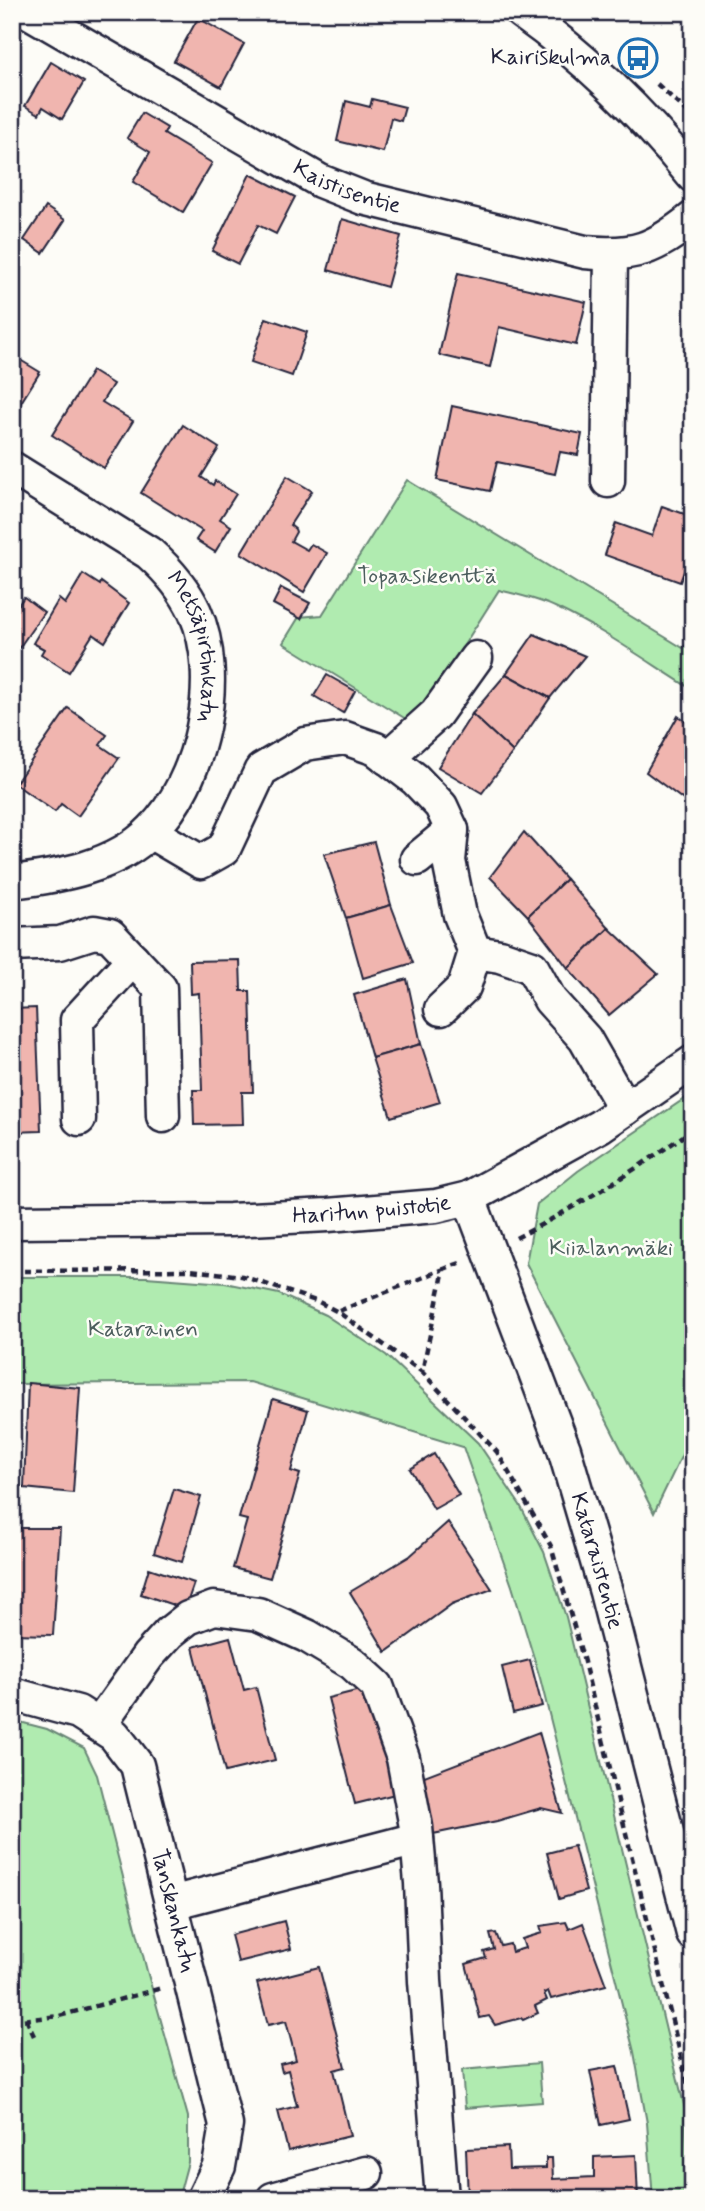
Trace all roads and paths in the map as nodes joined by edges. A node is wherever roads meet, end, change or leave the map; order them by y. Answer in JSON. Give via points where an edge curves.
{"nodes":[{"id":1,"x":29,"y":12,"type":"edge"},
{"id":2,"x":522,"y":12,"type":"edge"},
{"id":3,"x":692,"y":172,"type":"edge"},
{"id":4,"x":693,"y":218,"type":"edge"},
{"id":5,"x":611,"y":255,"type":"junction"},
{"id":6,"x":12,"y":468,"type":"edge"},
{"id":7,"x":608,"y":481,"type":"dead end"},
{"id":8,"x":476,"y":658,"type":"dead end"},
{"id":9,"x":387,"y":758,"type":"junction"},
{"id":10,"x":452,"y":830,"type":"junction"},
{"id":11,"x":150,"y":832,"type":"junction"},
{"id":12,"x":417,"y":859,"type":"dead end"},
{"id":13,"x":12,"y":882,"type":"edge"},
{"id":14,"x":12,"y":945,"type":"edge"},
{"id":15,"x":475,"y":952,"type":"junction"},
{"id":16,"x":133,"y":960,"type":"junction"},
{"id":17,"x":441,"y":1009,"type":"dead end"},
{"id":18,"x":693,"y":1062,"type":"edge"},
{"id":19,"x":625,"y":1109,"type":"junction"},
{"id":20,"x":163,"y":1116,"type":"dead end"},
{"id":21,"x":79,"y":1119,"type":"dead end"},
{"id":22,"x":693,"y":1129,"type":"edge"},
{"id":23,"x":469,"y":1198,"type":"junction"},
{"id":24,"x":12,"y":1222,"type":"edge"},
{"id":25,"x":489,"y":1252,"type":"junction"},
{"id":26,"x":444,"y":1269,"type":"junction"},
{"id":27,"x":12,"y":1271,"type":"edge"},
{"id":28,"x":338,"y":1312,"type":"junction"},
{"id":29,"x":422,"y":1372,"type":"junction"},
{"id":30,"x":12,"y":1694,"type":"edge"},
{"id":31,"x":99,"y":1725,"type":"junction"},
{"id":32,"x":417,"y":1839,"type":"junction"},
{"id":33,"x":171,"y":1903,"type":"junction"},
{"id":34,"x":693,"y":1934,"type":"edge"},
{"id":35,"x":190,"y":1980,"type":"junction"},
{"id":36,"x":26,"y":2019,"type":"junction"},
{"id":37,"x":12,"y":2021,"type":"edge"},
{"id":38,"x":34,"y":2036,"type":"dead end"},
{"id":39,"x":692,"y":2106,"type":"edge"},
{"id":40,"x":693,"y":2121,"type":"edge"},
{"id":41,"x":366,"y":2173,"type":"dead end"},
{"id":42,"x":210,"y":2197,"type":"edge"},
{"id":43,"x":274,"y":2199,"type":"edge"},
{"id":44,"x":442,"y":2199,"type":"edge"}],
"edges":[{"from":1,"to":5,"type":"street","name":"Kaistisentie","via":[[331,186],[385,203]]},
{"from":2,"to":3,"type":"street","via":[[611,86]]},
{"from":4,"to":5,"type":"street","name":"Kaistisentie","via":[[661,242]]},
{"from":5,"to":7,"type":"street"},
{"from":6,"to":11,"type":"street","name":"Metsäpirtinkatu","via":[[149,553],[176,580],[195,613],[208,667],[203,722],[189,770],[167,812]]},
{"from":8,"to":9,"type":"street","via":[[436,714]]},
{"from":9,"to":10,"type":"street","via":[[441,806]]},
{"from":9,"to":11,"type":"street","via":[[345,738],[306,744],[261,770],[224,849],[201,862]]},
{"from":10,"to":12,"type":"street"},
{"from":10,"to":15,"type":"street","via":[[449,861],[460,915]]},
{"from":11,"to":13,"type":"street","name":"Metsäpirtinkatu","via":[[85,868]]},
{"from":14,"to":16,"type":"street","via":[[60,943],[94,932],[110,935]]},
{"from":15,"to":17,"type":"street","via":[[464,987]]},
{"from":15,"to":19,"type":"street","via":[[532,967],[550,1000],[585,1039]]},
{"from":16,"to":20,"type":"street","via":[[160,988]]},
{"from":16,"to":21,"type":"street","via":[[77,1020]]},
{"from":18,"to":19,"type":"street","name":"Haritun puistotie"},
{"from":19,"to":23,"type":"street","name":"Haritun puistotie"},
{"from":22,"to":25,"type":"path","via":[[562,1214]]},
{"from":23,"to":24,"type":"street","name":"Haritun puistotie","via":[[436,1206],[328,1215]]},
{"from":23,"to":25,"type":"street","name":"Kataraistentie"},
{"from":25,"to":26,"type":"path"},
{"from":25,"to":34,"type":"street","name":"Kataraistentie","via":[[564,1449],[606,1592]]},
{"from":26,"to":28,"type":"path"},
{"from":26,"to":29,"type":"path"},
{"from":27,"to":28,"type":"path","via":[[191,1270],[242,1276],[319,1301]]},
{"from":28,"to":29,"type":"path"},
{"from":29,"to":39,"type":"path","via":[[497,1452],[551,1546],[583,1658]]},
{"from":30,"to":31,"type":"street","name":"Tanskankatu","via":[[78,1712]]},
{"from":31,"to":32,"type":"street","via":[[148,1656],[188,1618],[214,1608],[258,1614],[352,1663],[377,1686],[403,1758]]},
{"from":31,"to":33,"type":"street","name":"Tanskankatu","via":[[114,1735],[137,1765]]},
{"from":32,"to":33,"type":"street"},
{"from":32,"to":44,"type":"street"},
{"from":33,"to":35,"type":"street","name":"Tanskankatu"},
{"from":35,"to":36,"type":"path","via":[[59,2016]]},
{"from":35,"to":42,"type":"street","name":"Tanskankatu","via":[[226,2125]]},
{"from":36,"to":37,"type":"path"},
{"from":36,"to":38,"type":"path"},
{"from":39,"to":40,"type":"path"},
{"from":41,"to":43,"type":"street"}]}
